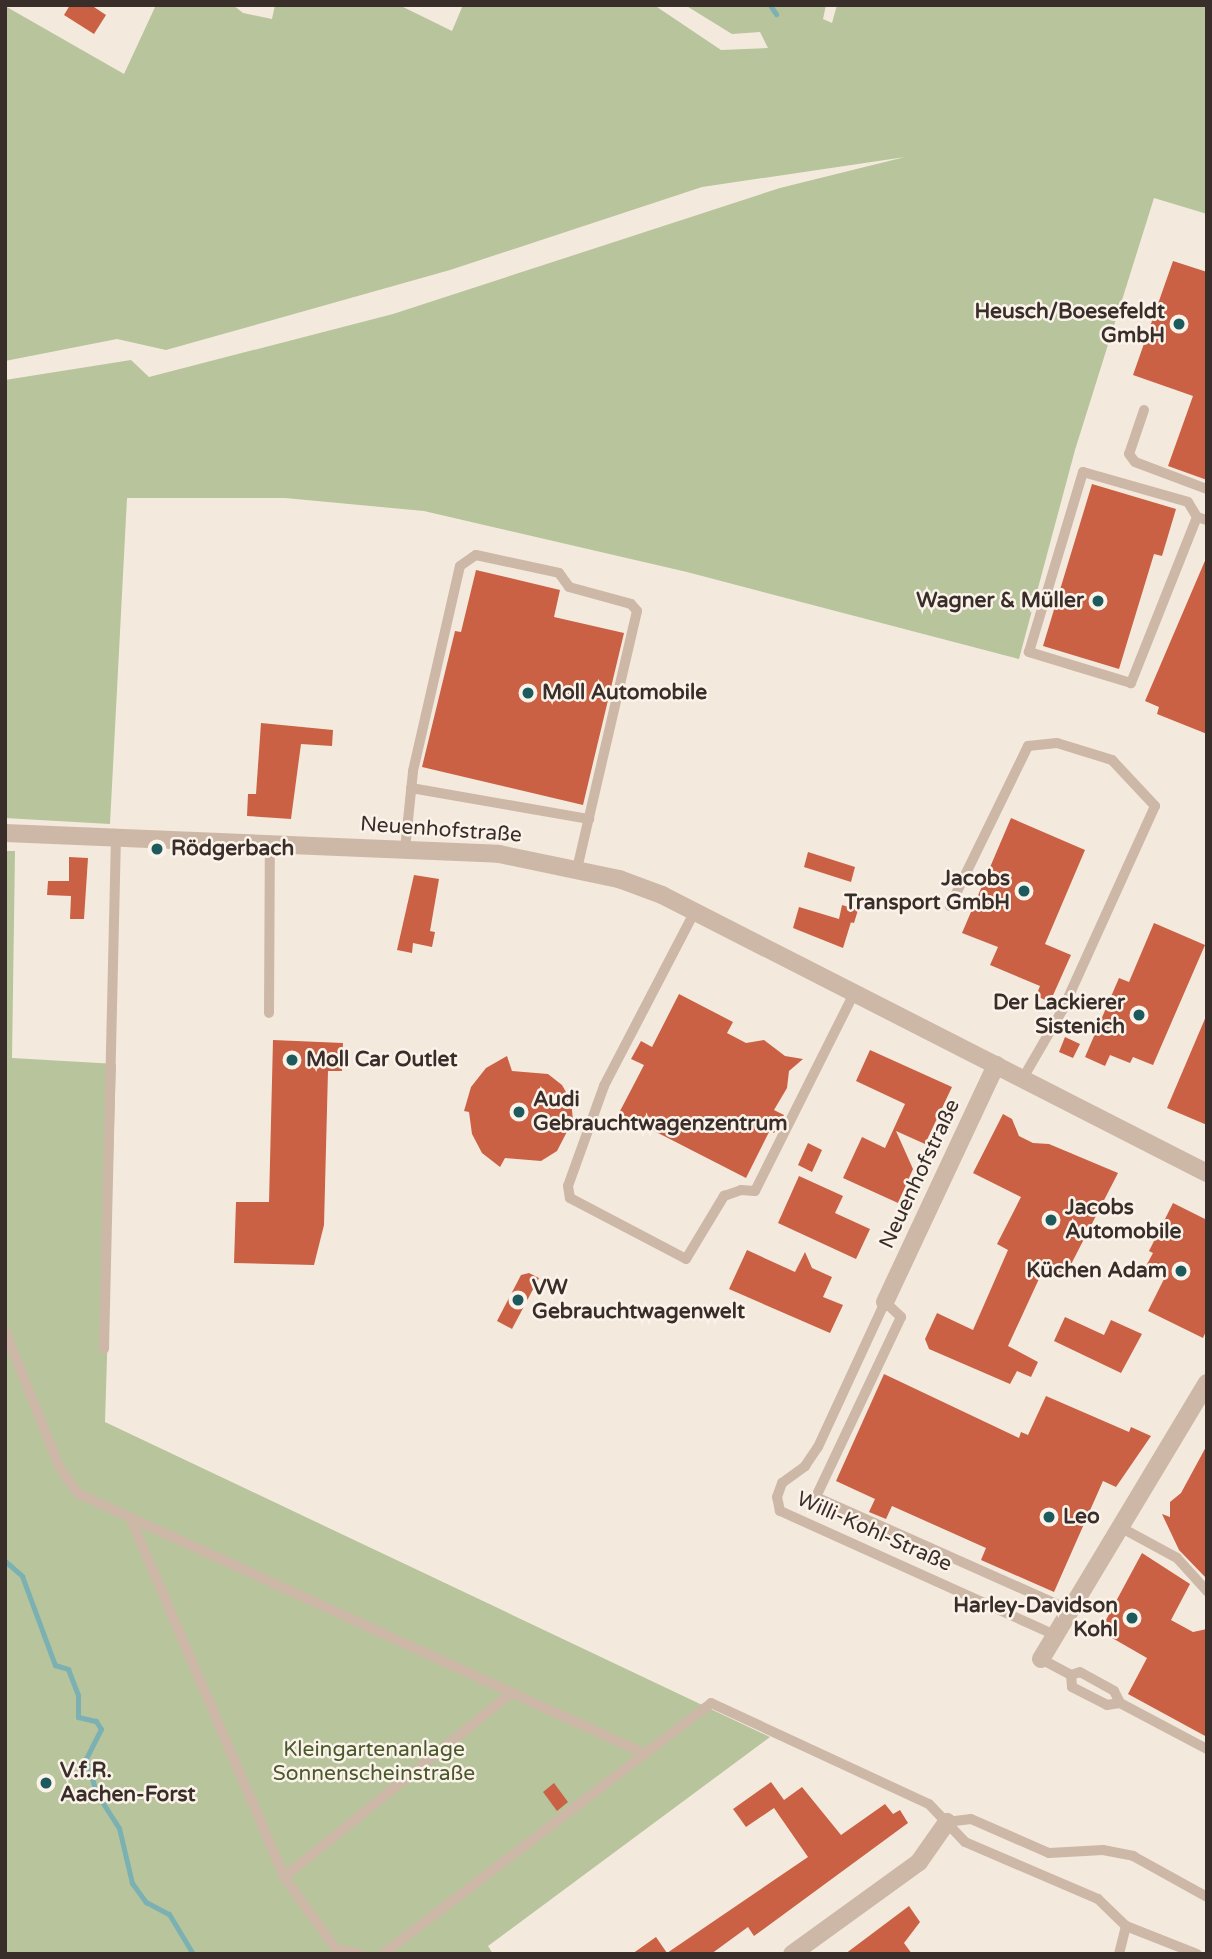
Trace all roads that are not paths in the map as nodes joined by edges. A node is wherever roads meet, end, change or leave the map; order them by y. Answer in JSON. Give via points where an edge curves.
{"nodes":[{"id":1,"x":1144,"y":410,"type":"dead end"},
{"id":2,"x":1207,"y":489,"type":"edge"},
{"id":3,"x":1202,"y":519,"type":"edge"},
{"id":4,"x":411,"y":788,"type":"junction"},
{"id":5,"x":589,"y":819,"type":"junction"},
{"id":6,"x":5,"y":832,"type":"edge"},
{"id":7,"x":116,"y":837,"type":"junction"},
{"id":8,"x":270,"y":843,"type":"junction"},
{"id":9,"x":405,"y":849,"type":"junction"},
{"id":10,"x":577,"y":869,"type":"junction"},
{"id":11,"x":950,"y":906,"type":"dead end"},
{"id":12,"x":695,"y":911,"type":"junction"},
{"id":13,"x":854,"y":993,"type":"junction"},
{"id":14,"x":269,"y":1013,"type":"dead end"},
{"id":15,"x":996,"y":1065,"type":"junction"},
{"id":16,"x":1023,"y":1078,"type":"junction"},
{"id":17,"x":1207,"y":1173,"type":"edge"},
{"id":18,"x":885,"y":1302,"type":"junction"},
{"id":19,"x":5,"y":1331,"type":"edge"},
{"id":20,"x":104,"y":1349,"type":"dead end"},
{"id":21,"x":1207,"y":1383,"type":"edge"},
{"id":22,"x":130,"y":1517,"type":"junction"},
{"id":23,"x":1120,"y":1527,"type":"junction"},
{"id":24,"x":1207,"y":1591,"type":"edge"},
{"id":25,"x":1070,"y":1610,"type":"junction"},
{"id":26,"x":1055,"y":1635,"type":"junction"},
{"id":27,"x":1041,"y":1659,"type":"joint"},
{"id":28,"x":1071,"y":1675,"type":"junction"},
{"id":29,"x":511,"y":1693,"type":"junction"},
{"id":30,"x":1120,"y":1703,"type":"junction"},
{"id":31,"x":1207,"y":1749,"type":"edge"},
{"id":32,"x":643,"y":1753,"type":"junction"},
{"id":33,"x":947,"y":1822,"type":"junction"},
{"id":34,"x":284,"y":1877,"type":"junction"},
{"id":35,"x":1207,"y":1897,"type":"edge"},
{"id":36,"x":1126,"y":1926,"type":"junction"},
{"id":37,"x":359,"y":1954,"type":"edge"},
{"id":38,"x":383,"y":1954,"type":"edge"},
{"id":39,"x":792,"y":1954,"type":"edge"},
{"id":40,"x":1119,"y":1954,"type":"edge"},
{"id":41,"x":1197,"y":1954,"type":"edge"}],
"edges":[{"from":1,"to":2,"type":"lane","via":[[1129,454],[1135,462]]},
{"from":3,"to":3,"type":"lane","via":[[1188,502],[1083,472],[1029,652],[1131,683]]},
{"from":4,"to":5,"type":"lane"},
{"from":4,"to":5,"type":"lane","via":[[460,566],[476,555],[559,573],[569,587],[631,604],[637,611]]},
{"from":4,"to":9,"type":"lane"},
{"from":5,"to":10,"type":"lane"},
{"from":6,"to":7,"type":"street","name":"Neuenhofstraße"},
{"from":7,"to":8,"type":"street","name":"Neuenhofstraße"},
{"from":7,"to":20,"type":"lane"},
{"from":8,"to":9,"type":"street","name":"Neuenhofstraße"},
{"from":8,"to":14,"type":"lane"},
{"from":9,"to":10,"type":"street","name":"Neuenhofstraße","via":[[499,854]]},
{"from":10,"to":12,"type":"street","name":"Neuenhofstraße","via":[[630,883]]},
{"from":11,"to":16,"type":"lane","via":[[1028,746],[1057,743],[1112,761],[1155,806],[1063,1009]]},
{"from":12,"to":13,"type":"street","name":"Neuenhofstraße"},
{"from":12,"to":13,"type":"lane","via":[[604,1086],[568,1186],[570,1198],[686,1259],[724,1196],[755,1191]]},
{"from":13,"to":15,"type":"street","name":"Neuenhofstraße"},
{"from":15,"to":16,"type":"street","name":"Neuenhofstraße"},
{"from":15,"to":18,"type":"street","name":"Neuenhofstraße"},
{"from":16,"to":17,"type":"street","name":"Neuenhofstraße"},
{"from":18,"to":25,"type":"lane","via":[[901,1317],[816,1497]]},
{"from":18,"to":26,"type":"lane","name":"Willi-Kohl-Straße","via":[[818,1447],[805,1466],[782,1483],[777,1497],[780,1511]]},
{"from":19,"to":22,"type":"lane","via":[[59,1466],[77,1493]]},
{"from":21,"to":23,"type":"street"},
{"from":22,"to":29,"type":"lane"},
{"from":22,"to":34,"type":"lane"},
{"from":23,"to":24,"type":"lane","via":[[1177,1558]]},
{"from":23,"to":25,"type":"street"},
{"from":25,"to":26,"type":"street"},
{"from":26,"to":27,"type":"street"},
{"from":27,"to":28,"type":"lane"},
{"from":28,"to":30,"type":"lane","via":[[1080,1672],[1114,1691]]},
{"from":28,"to":30,"type":"lane","via":[[1072,1686],[1107,1705]]},
{"from":29,"to":32,"type":"lane"},
{"from":29,"to":34,"type":"lane"},
{"from":30,"to":31,"type":"lane"},
{"from":32,"to":33,"type":"lane","via":[[711,1703],[929,1804]]},
{"from":32,"to":38,"type":"lane"},
{"from":33,"to":35,"type":"lane","via":[[971,1819],[1049,1853],[1103,1850],[1133,1856]]},
{"from":33,"to":36,"type":"lane","via":[[965,1842],[1098,1899]]},
{"from":33,"to":39,"type":"street","via":[[919,1862]]},
{"from":34,"to":37,"type":"lane","via":[[336,1949]]},
{"from":36,"to":40,"type":"lane"},
{"from":36,"to":41,"type":"lane"}]}
